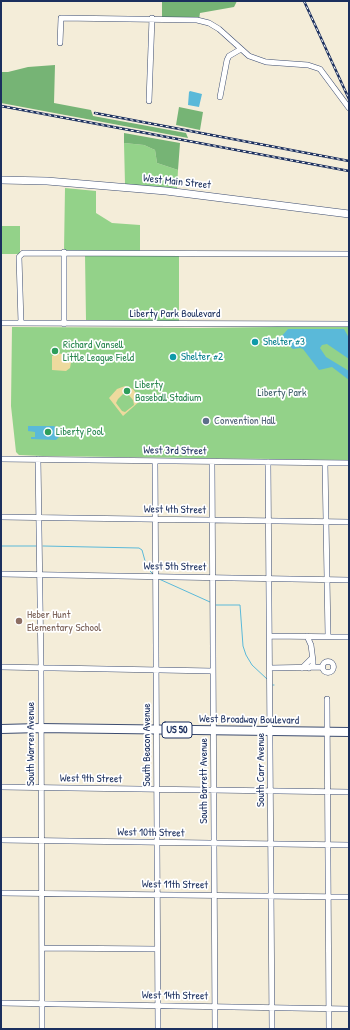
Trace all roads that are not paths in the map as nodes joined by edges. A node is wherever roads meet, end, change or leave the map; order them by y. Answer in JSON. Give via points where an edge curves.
{"nodes":[{"id":1,"x":152,"y":18,"type":"junction"},
{"id":2,"x":60,"y":43,"type":"dead end"},
{"id":3,"x":241,"y":49,"type":"junction"},
{"id":4,"x":220,"y":97,"type":"dead end"},
{"id":5,"x":149,"y":101,"type":"dead end"},
{"id":6,"x":349,"y":108,"type":"edge"},
{"id":7,"x":1,"y":180,"type":"edge"},
{"id":8,"x":349,"y":214,"type":"edge"},
{"id":9,"x":64,"y":252,"type":"junction"},
{"id":10,"x":349,"y":254,"type":"edge"},
{"id":11,"x":1,"y":323,"type":"edge"},
{"id":12,"x":21,"y":323,"type":"junction"},
{"id":13,"x":64,"y":324,"type":"junction"},
{"id":14,"x":349,"y":324,"type":"edge"},
{"id":15,"x":1,"y":459,"type":"edge"},
{"id":16,"x":38,"y":459,"type":"junction"},
{"id":17,"x":155,"y":461,"type":"junction"},
{"id":18,"x":212,"y":462,"type":"junction"},
{"id":19,"x":268,"y":462,"type":"junction"},
{"id":20,"x":325,"y":463,"type":"junction"},
{"id":21,"x":349,"y":463,"type":"edge"},
{"id":22,"x":1,"y":517,"type":"edge"},
{"id":23,"x":39,"y":518,"type":"junction"},
{"id":24,"x":156,"y":519,"type":"junction"},
{"id":25,"x":212,"y":520,"type":"junction"},
{"id":26,"x":269,"y":521,"type":"junction"},
{"id":27,"x":326,"y":522,"type":"junction"},
{"id":28,"x":349,"y":522,"type":"edge"},
{"id":29,"x":1,"y":574,"type":"edge"},
{"id":30,"x":40,"y":574,"type":"junction"},
{"id":31,"x":156,"y":577,"type":"junction"},
{"id":32,"x":213,"y":578,"type":"junction"},
{"id":33,"x":270,"y":579,"type":"junction"},
{"id":34,"x":327,"y":580,"type":"junction"},
{"id":35,"x":349,"y":580,"type":"edge"},
{"id":36,"x":270,"y":636,"type":"junction"},
{"id":37,"x":307,"y":636,"type":"junction"},
{"id":38,"x":317,"y":636,"type":"junction"},
{"id":39,"x":328,"y":636,"type":"junction"},
{"id":40,"x":349,"y":637,"type":"edge"},
{"id":41,"x":312,"y":645,"type":"junction"},
{"id":42,"x":312,"y":658,"type":"junction"},
{"id":43,"x":1,"y":667,"type":"edge"},
{"id":44,"x":323,"y":667,"type":"dead end"},
{"id":45,"x":41,"y":668,"type":"junction"},
{"id":46,"x":270,"y":668,"type":"junction"},
{"id":47,"x":302,"y":668,"type":"junction"},
{"id":48,"x":309,"y":668,"type":"junction"},
{"id":49,"x":156,"y":670,"type":"junction"},
{"id":50,"x":213,"y":671,"type":"junction"},
{"id":51,"x":327,"y":699,"type":"dead end"},
{"id":52,"x":2,"y":728,"type":"edge"},
{"id":53,"x":40,"y":728,"type":"junction"},
{"id":54,"x":156,"y":730,"type":"junction"},
{"id":55,"x":213,"y":730,"type":"junction"},
{"id":56,"x":271,"y":731,"type":"junction"},
{"id":57,"x":327,"y":732,"type":"junction"},
{"id":58,"x":349,"y":732,"type":"edge"},
{"id":59,"x":1,"y":787,"type":"edge"},
{"id":60,"x":41,"y":788,"type":"junction"},
{"id":61,"x":157,"y":790,"type":"junction"},
{"id":62,"x":214,"y":790,"type":"junction"},
{"id":63,"x":271,"y":791,"type":"junction"},
{"id":64,"x":328,"y":792,"type":"junction"},
{"id":65,"x":349,"y":792,"type":"edge"},
{"id":66,"x":1,"y":840,"type":"edge"},
{"id":67,"x":41,"y":841,"type":"junction"},
{"id":68,"x":157,"y":843,"type":"junction"},
{"id":69,"x":214,"y":843,"type":"junction"},
{"id":70,"x":272,"y":844,"type":"junction"},
{"id":71,"x":328,"y":845,"type":"junction"},
{"id":72,"x":349,"y":845,"type":"edge"},
{"id":73,"x":1,"y":893,"type":"edge"},
{"id":74,"x":42,"y":893,"type":"junction"},
{"id":75,"x":157,"y":895,"type":"junction"},
{"id":76,"x":214,"y":896,"type":"junction"},
{"id":77,"x":272,"y":896,"type":"junction"},
{"id":78,"x":328,"y":897,"type":"junction"},
{"id":79,"x":349,"y":897,"type":"edge"},
{"id":80,"x":42,"y":948,"type":"junction"},
{"id":81,"x":157,"y":949,"type":"junction"},
{"id":82,"x":1,"y":1003,"type":"edge"},
{"id":83,"x":42,"y":1003,"type":"junction"},
{"id":84,"x":158,"y":1005,"type":"junction"},
{"id":85,"x":214,"y":1006,"type":"junction"},
{"id":86,"x":272,"y":1007,"type":"junction"},
{"id":87,"x":329,"y":1008,"type":"junction"},
{"id":88,"x":349,"y":1009,"type":"edge"},
{"id":89,"x":42,"y":1029,"type":"edge"},
{"id":90,"x":158,"y":1029,"type":"edge"},
{"id":91,"x":215,"y":1029,"type":"edge"},
{"id":92,"x":272,"y":1029,"type":"edge"},
{"id":93,"x":329,"y":1029,"type":"edge"}],
"edges":[{"from":1,"to":2,"type":"street","via":[[61,18]]},
{"from":1,"to":3,"type":"street","via":[[209,23]]},
{"from":1,"to":5,"type":"street"},
{"from":3,"to":4,"type":"street","via":[[227,60]]},
{"from":3,"to":6,"type":"street","via":[[249,56],[266,62],[320,69]]},
{"from":7,"to":8,"type":"main road","name":"West Main Street","via":[[47,181],[166,191]]},
{"from":9,"to":10,"type":"street"},
{"from":9,"to":12,"type":"street","via":[[22,253],[19,257]]},
{"from":9,"to":13,"type":"street"},
{"from":11,"to":12,"type":"street","name":"Liberty Park Boulevard"},
{"from":12,"to":13,"type":"street","name":"Liberty Park Boulevard"},
{"from":13,"to":14,"type":"street","name":"Liberty Park Boulevard"},
{"from":15,"to":16,"type":"street","name":"West 3rd Street"},
{"from":16,"to":17,"type":"street","name":"West 3rd Street"},
{"from":16,"to":23,"type":"street","name":"South Warren Avenue"},
{"from":17,"to":18,"type":"street","name":"West 3rd Street"},
{"from":17,"to":24,"type":"street","name":"South Beacon Avenue"},
{"from":18,"to":19,"type":"street","name":"West 3rd Street"},
{"from":18,"to":25,"type":"street","name":"South Barrett Avenue"},
{"from":19,"to":20,"type":"street","name":"West 3rd Street"},
{"from":19,"to":26,"type":"street","name":"South Carr Avenue"},
{"from":20,"to":21,"type":"street","name":"West 3rd Street"},
{"from":20,"to":27,"type":"street"},
{"from":22,"to":23,"type":"street","name":"West 4th Street"},
{"from":23,"to":24,"type":"street","name":"West 4th Street"},
{"from":23,"to":30,"type":"street","name":"South Warren Avenue"},
{"from":24,"to":25,"type":"street","name":"West 4th Street"},
{"from":24,"to":31,"type":"street","name":"South Beacon Avenue"},
{"from":25,"to":26,"type":"street","name":"West 4th Street"},
{"from":25,"to":32,"type":"street","name":"South Barrett Avenue"},
{"from":26,"to":27,"type":"street","name":"West 4th Street"},
{"from":26,"to":33,"type":"street","name":"South Carr Avenue"},
{"from":27,"to":28,"type":"street","name":"West 4th Street"},
{"from":27,"to":34,"type":"street"},
{"from":29,"to":30,"type":"street","name":"West 5th Street"},
{"from":30,"to":31,"type":"street","name":"West 5th Street"},
{"from":30,"to":45,"type":"street","name":"South Warren Avenue"},
{"from":31,"to":32,"type":"street","name":"West 5th Street"},
{"from":31,"to":49,"type":"street","name":"South Beacon Avenue"},
{"from":32,"to":33,"type":"street","name":"West 5th Street"},
{"from":32,"to":50,"type":"street","name":"South Barrett Avenue"},
{"from":33,"to":34,"type":"street","name":"West 5th Street"},
{"from":33,"to":36,"type":"street","name":"South Carr Avenue"},
{"from":34,"to":35,"type":"street","name":"West 5th Street"},
{"from":34,"to":39,"type":"street"},
{"from":36,"to":37,"type":"street"},
{"from":36,"to":46,"type":"street","name":"South Carr Avenue"},
{"from":37,"to":38,"type":"street"},
{"from":37,"to":41,"type":"street"},
{"from":38,"to":39,"type":"street"},
{"from":38,"to":41,"type":"street"},
{"from":39,"to":40,"type":"street"},
{"from":41,"to":42,"type":"street"},
{"from":42,"to":47,"type":"street"},
{"from":42,"to":48,"type":"street","via":[[313,665]]},
{"from":43,"to":45,"type":"street"},
{"from":44,"to":48,"type":"street"},
{"from":45,"to":49,"type":"street"},
{"from":45,"to":53,"type":"street","name":"South Warren Avenue"},
{"from":46,"to":47,"type":"street"},
{"from":46,"to":56,"type":"street","name":"South Carr Avenue"},
{"from":47,"to":48,"type":"street"},
{"from":49,"to":50,"type":"street"},
{"from":49,"to":54,"type":"street","name":"South Beacon Avenue"},
{"from":50,"to":55,"type":"street","name":"South Barrett Avenue"},
{"from":51,"to":57,"type":"street"},
{"from":52,"to":53,"type":"highway","name":"West Broadway Boulevard","number":"US 50"},
{"from":53,"to":54,"type":"highway","name":"West Broadway Boulevard","number":"US 50"},
{"from":53,"to":60,"type":"street","name":"South Warren Avenue"},
{"from":54,"to":55,"type":"highway","name":"West Broadway Boulevard","number":"US 50"},
{"from":54,"to":61,"type":"street","name":"South Beacon Avenue"},
{"from":55,"to":56,"type":"highway","name":"West Broadway Boulevard","number":"US 50"},
{"from":55,"to":62,"type":"street","name":"South Barrett Avenue"},
{"from":56,"to":57,"type":"highway","name":"West Broadway Boulevard","number":"US 50"},
{"from":56,"to":63,"type":"street","name":"South Carr Avenue"},
{"from":57,"to":58,"type":"highway","name":"West Broadway Boulevard","number":"US 50"},
{"from":57,"to":64,"type":"street"},
{"from":59,"to":60,"type":"street","name":"West 9th Street"},
{"from":60,"to":61,"type":"street","name":"West 9th Street"},
{"from":60,"to":67,"type":"street","name":"South Warren Avenue"},
{"from":61,"to":62,"type":"street","name":"West 9th Street"},
{"from":61,"to":68,"type":"street","name":"South Beacon Avenue"},
{"from":62,"to":63,"type":"street","name":"West 9th Street"},
{"from":62,"to":69,"type":"street","name":"South Barrett Avenue"},
{"from":63,"to":64,"type":"street","name":"West 9th Street"},
{"from":63,"to":70,"type":"street","name":"South Carr Avenue"},
{"from":64,"to":65,"type":"street","name":"West 9th Street"},
{"from":64,"to":71,"type":"street"},
{"from":66,"to":67,"type":"street","name":"West 10th Street"},
{"from":67,"to":68,"type":"street","name":"West 10th Street"},
{"from":67,"to":74,"type":"street","name":"South Warren Avenue"},
{"from":68,"to":69,"type":"street","name":"West 10th Street"},
{"from":68,"to":75,"type":"street","name":"South Beacon Avenue"},
{"from":69,"to":70,"type":"street","name":"West 10th Street"},
{"from":69,"to":76,"type":"street","name":"South Barrett Avenue"},
{"from":70,"to":71,"type":"street","name":"West 10th Street"},
{"from":70,"to":77,"type":"street","name":"South Carr Avenue"},
{"from":71,"to":72,"type":"street","name":"West 10th Street"},
{"from":71,"to":78,"type":"street"},
{"from":73,"to":74,"type":"street","name":"West 11th Street"},
{"from":74,"to":75,"type":"street","name":"West 11th Street"},
{"from":74,"to":80,"type":"street","name":"South Warren Avenue"},
{"from":75,"to":76,"type":"street","name":"West 11th Street"},
{"from":75,"to":81,"type":"street","name":"South Beacon Avenue"},
{"from":76,"to":77,"type":"street","name":"West 11th Street"},
{"from":76,"to":85,"type":"street","name":"South Barrett Avenue"},
{"from":77,"to":78,"type":"street","name":"West 11th Street"},
{"from":77,"to":86,"type":"street","name":"South Carr Avenue"},
{"from":78,"to":79,"type":"street","name":"West 11th Street"},
{"from":78,"to":87,"type":"street"},
{"from":80,"to":81,"type":"street"},
{"from":80,"to":83,"type":"street","name":"South Warren Avenue"},
{"from":81,"to":84,"type":"street","name":"South Beacon Avenue"},
{"from":82,"to":83,"type":"street","name":"West 14th Street"},
{"from":83,"to":84,"type":"street","name":"West 14th Street"},
{"from":83,"to":89,"type":"street","name":"South Warren Avenue"},
{"from":84,"to":85,"type":"street","name":"West 14th Street"},
{"from":84,"to":90,"type":"street","name":"South Beacon Avenue"},
{"from":85,"to":86,"type":"street","name":"West 14th Street"},
{"from":85,"to":91,"type":"street","name":"South Barrett Avenue"},
{"from":86,"to":87,"type":"street","name":"West 14th Street"},
{"from":86,"to":92,"type":"street","name":"South Carr Avenue"},
{"from":87,"to":88,"type":"street","name":"West 14th Street"},
{"from":87,"to":93,"type":"street"}]}
